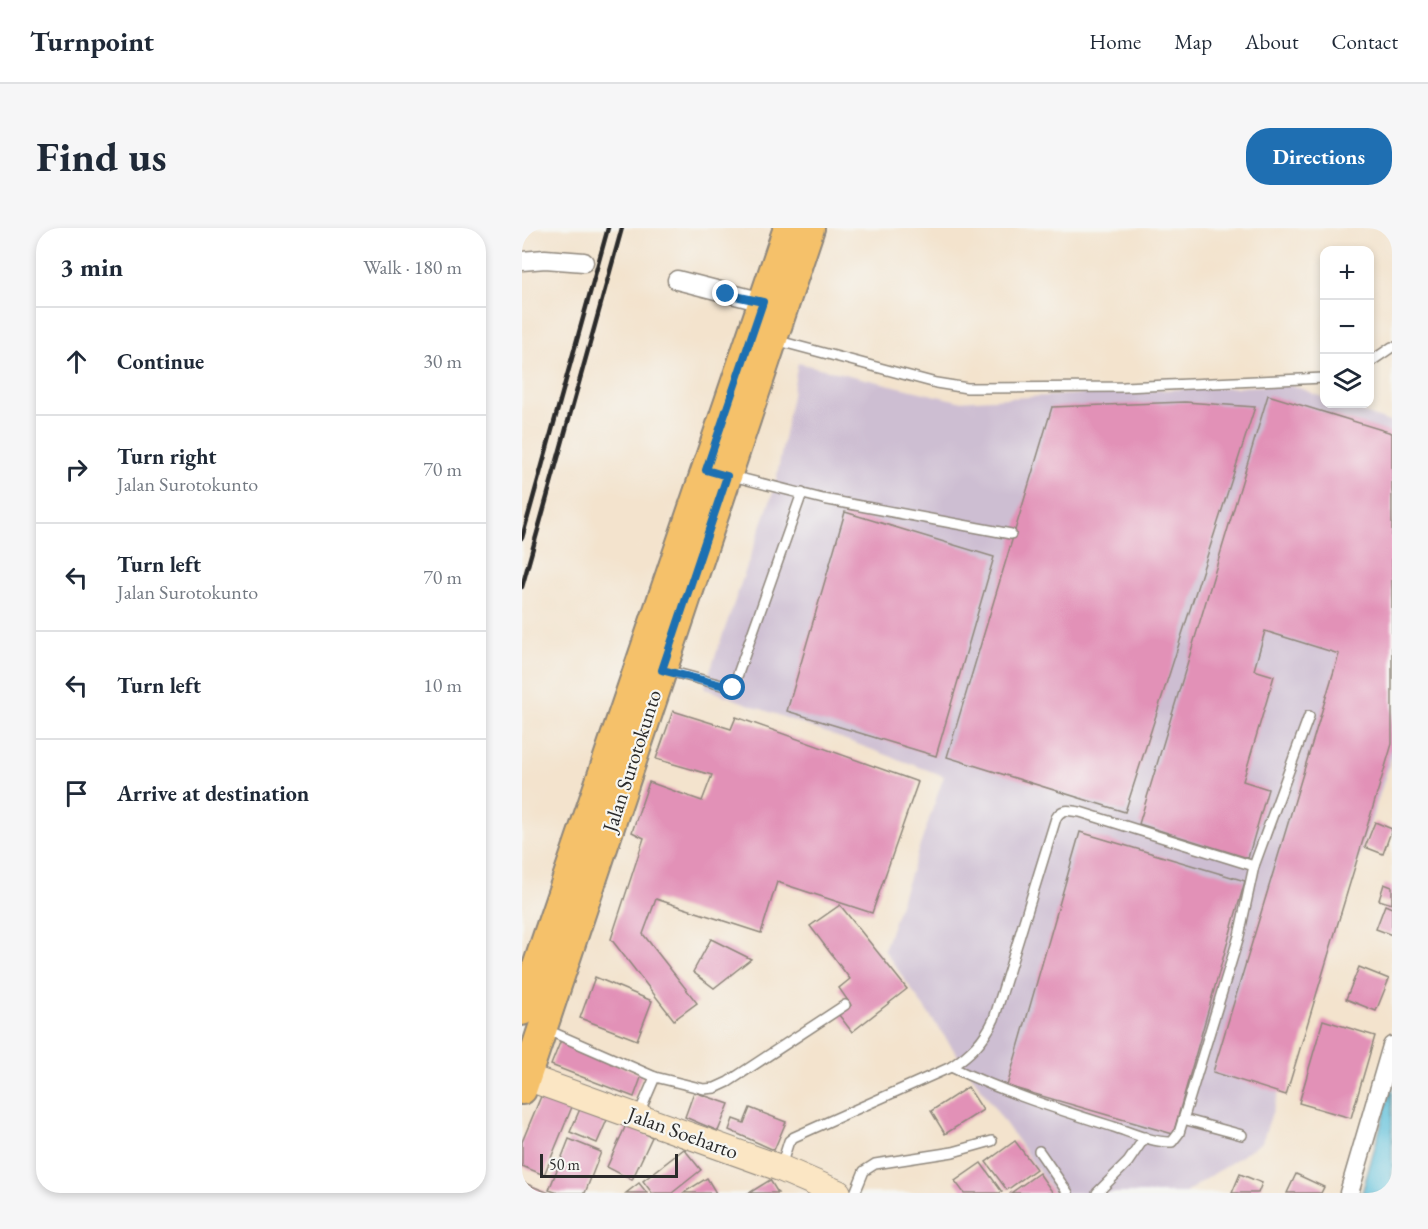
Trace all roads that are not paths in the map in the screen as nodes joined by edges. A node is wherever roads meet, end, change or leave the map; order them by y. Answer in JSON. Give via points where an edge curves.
{"nodes":[{"id":1,"x":788,"y":228,"type":"edge"},
{"id":2,"x":810,"y":228,"type":"edge"},
{"id":3,"x":523,"y":260,"type":"edge"},
{"id":4,"x":584,"y":262,"type":"dead end"},
{"id":5,"x":677,"y":280,"type":"dead end"},
{"id":6,"x":763,"y":302,"type":"junction"},
{"id":7,"x":773,"y":339,"type":"junction"},
{"id":8,"x":1392,"y":347,"type":"edge"},
{"id":9,"x":1374,"y":359,"type":"edge"},
{"id":10,"x":1320,"y":378,"type":"edge"},
{"id":11,"x":717,"y":472,"type":"junction"},
{"id":12,"x":801,"y":494,"type":"junction"},
{"id":13,"x":1011,"y":534,"type":"dead end"},
{"id":14,"x":662,"y":670,"type":"junction"},
{"id":15,"x":1309,"y":716,"type":"dead end"},
{"id":16,"x":1254,"y":866,"type":"junction"},
{"id":17,"x":845,"y":1005,"type":"dead end"},
{"id":18,"x":532,"y":1020,"type":"edge"},
{"id":19,"x":1392,"y":1046,"type":"edge"},
{"id":20,"x":951,"y":1067,"type":"junction"},
{"id":21,"x":655,"y":1077,"type":"junction"},
{"id":22,"x":524,"y":1083,"type":"edge"},
{"id":23,"x":638,"y":1117,"type":"junction"},
{"id":24,"x":1184,"y":1119,"type":"junction"},
{"id":25,"x":1242,"y":1136,"type":"dead end"},
{"id":26,"x":1145,"y":1137,"type":"junction"},
{"id":27,"x":992,"y":1141,"type":"dead end"},
{"id":28,"x":1039,"y":1151,"type":"dead end"},
{"id":29,"x":780,"y":1168,"type":"junction"},
{"id":30,"x":838,"y":1193,"type":"edge"},
{"id":31,"x":855,"y":1193,"type":"edge"},
{"id":32,"x":1068,"y":1193,"type":"edge"},
{"id":33,"x":1097,"y":1193,"type":"edge"},
{"id":34,"x":1349,"y":1193,"type":"edge"}],
"edges":[{"from":1,"to":6,"type":"main road","name":"Jalan Surotokunto"},
{"from":2,"to":7,"type":"main road","name":"Jalan Surotokunto"},
{"from":3,"to":4,"type":"street"},
{"from":5,"to":6,"type":"street"},
{"from":6,"to":11,"type":"main road","name":"Jalan Surotokunto"},
{"from":7,"to":10,"type":"lane","via":[[968,388],[1124,387]]},
{"from":7,"to":11,"type":"main road","name":"Jalan Surotokunto"},
{"from":8,"to":9,"type":"lane"},
{"from":11,"to":12,"type":"lane"},
{"from":11,"to":14,"type":"main road","name":"Jalan Surotokunto"},
{"from":11,"to":18,"type":"main road","name":"Jalan Surotokunto"},
{"from":12,"to":13,"type":"lane"},
{"from":12,"to":14,"type":"lane","via":[[733,688]]},
{"from":14,"to":18,"type":"main road","name":"Jalan Surotokunto"},
{"from":15,"to":16,"type":"lane"},
{"from":16,"to":20,"type":"lane","via":[[1080,812],[1060,811],[993,1019],[986,1035]]},
{"from":16,"to":24,"type":"lane","via":[[1239,936]]},
{"from":17,"to":21,"type":"lane","via":[[715,1088],[700,1089]]},
{"from":18,"to":21,"type":"lane"},
{"from":18,"to":22,"type":"main road","name":"Jalan Surotokunto"},
{"from":19,"to":34,"type":"street"},
{"from":20,"to":26,"type":"lane","via":[[1039,1104]]},
{"from":20,"to":29,"type":"lane","via":[[794,1137]]},
{"from":21,"to":23,"type":"lane"},
{"from":22,"to":23,"type":"street","name":"Jalan Soeharto"},
{"from":23,"to":29,"type":"street","name":"Jalan Soeharto"},
{"from":24,"to":25,"type":"lane"},
{"from":24,"to":26,"type":"lane","via":[[1172,1142]]},
{"from":26,"to":33,"type":"lane","via":[[1128,1162]]},
{"from":27,"to":31,"type":"lane","via":[[952,1152],[875,1164],[864,1171]]},
{"from":28,"to":32,"type":"lane"},
{"from":29,"to":30,"type":"street","name":"Jalan Soeharto"}]}
